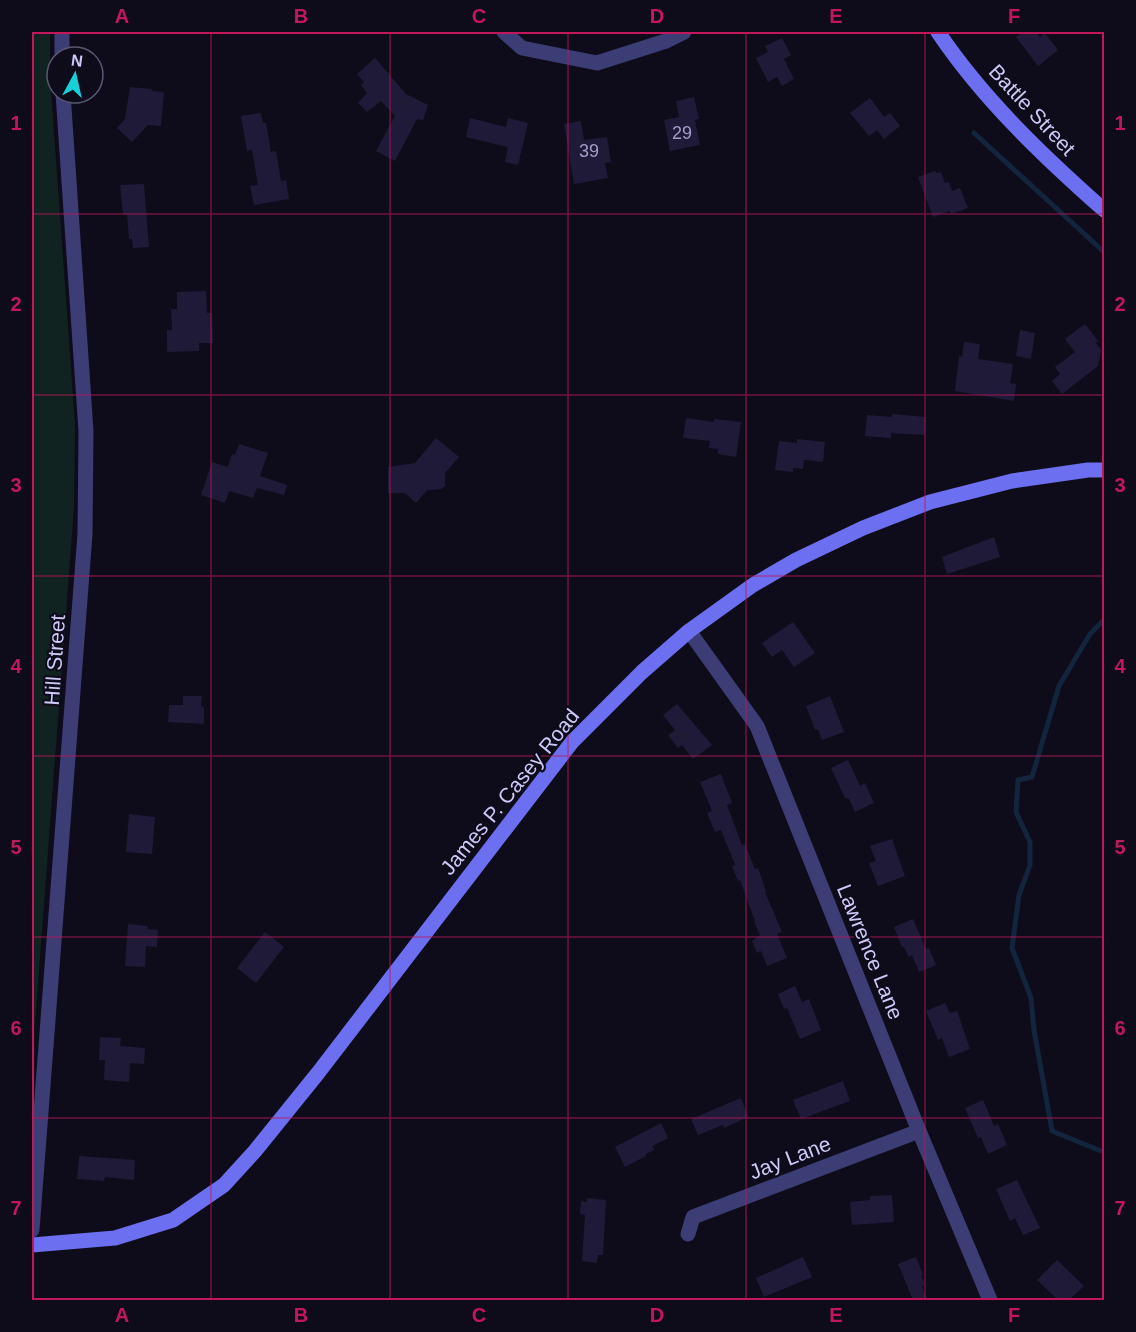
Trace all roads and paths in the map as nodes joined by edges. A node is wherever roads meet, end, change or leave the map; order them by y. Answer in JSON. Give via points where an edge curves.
{"nodes":[{"id":1,"x":504,"y":32,"type":"edge"},
{"id":2,"x":684,"y":32,"type":"edge"},
{"id":3,"x":938,"y":32,"type":"edge"},
{"id":4,"x":64,"y":105,"type":"edge"},
{"id":5,"x":1104,"y":210,"type":"edge"},
{"id":6,"x":1104,"y":470,"type":"edge"},
{"id":7,"x":689,"y":631,"type":"junction"},
{"id":8,"x":919,"y":1131,"type":"junction"},
{"id":9,"x":32,"y":1230,"type":"edge"},
{"id":10,"x":688,"y":1234,"type":"dead end"},
{"id":11,"x":32,"y":1245,"type":"edge"},
{"id":12,"x":990,"y":1300,"type":"edge"}],
"edges":[{"from":1,"to":2,"type":"street","via":[[522,48],[597,63]]},
{"from":3,"to":5,"type":"main road","name":"Battle Street","via":[[1013,124]]},
{"from":4,"to":9,"type":"street","name":"Hill Street","via":[[86,431],[85,534]]},
{"from":6,"to":7,"type":"main road","name":"James P. Casey Road","via":[[1012,481],[930,502],[872,524],[753,585]]},
{"from":7,"to":8,"type":"street","name":"Lawrence Lane","via":[[757,726]]},
{"from":7,"to":11,"type":"main road","name":"James P. Casey Road","via":[[572,742],[312,1081],[224,1185],[174,1220],[115,1238]]},
{"from":8,"to":10,"type":"street","name":"Jay Lane","via":[[693,1217]]},
{"from":8,"to":12,"type":"street","name":"Lawrence Lane"}]}
